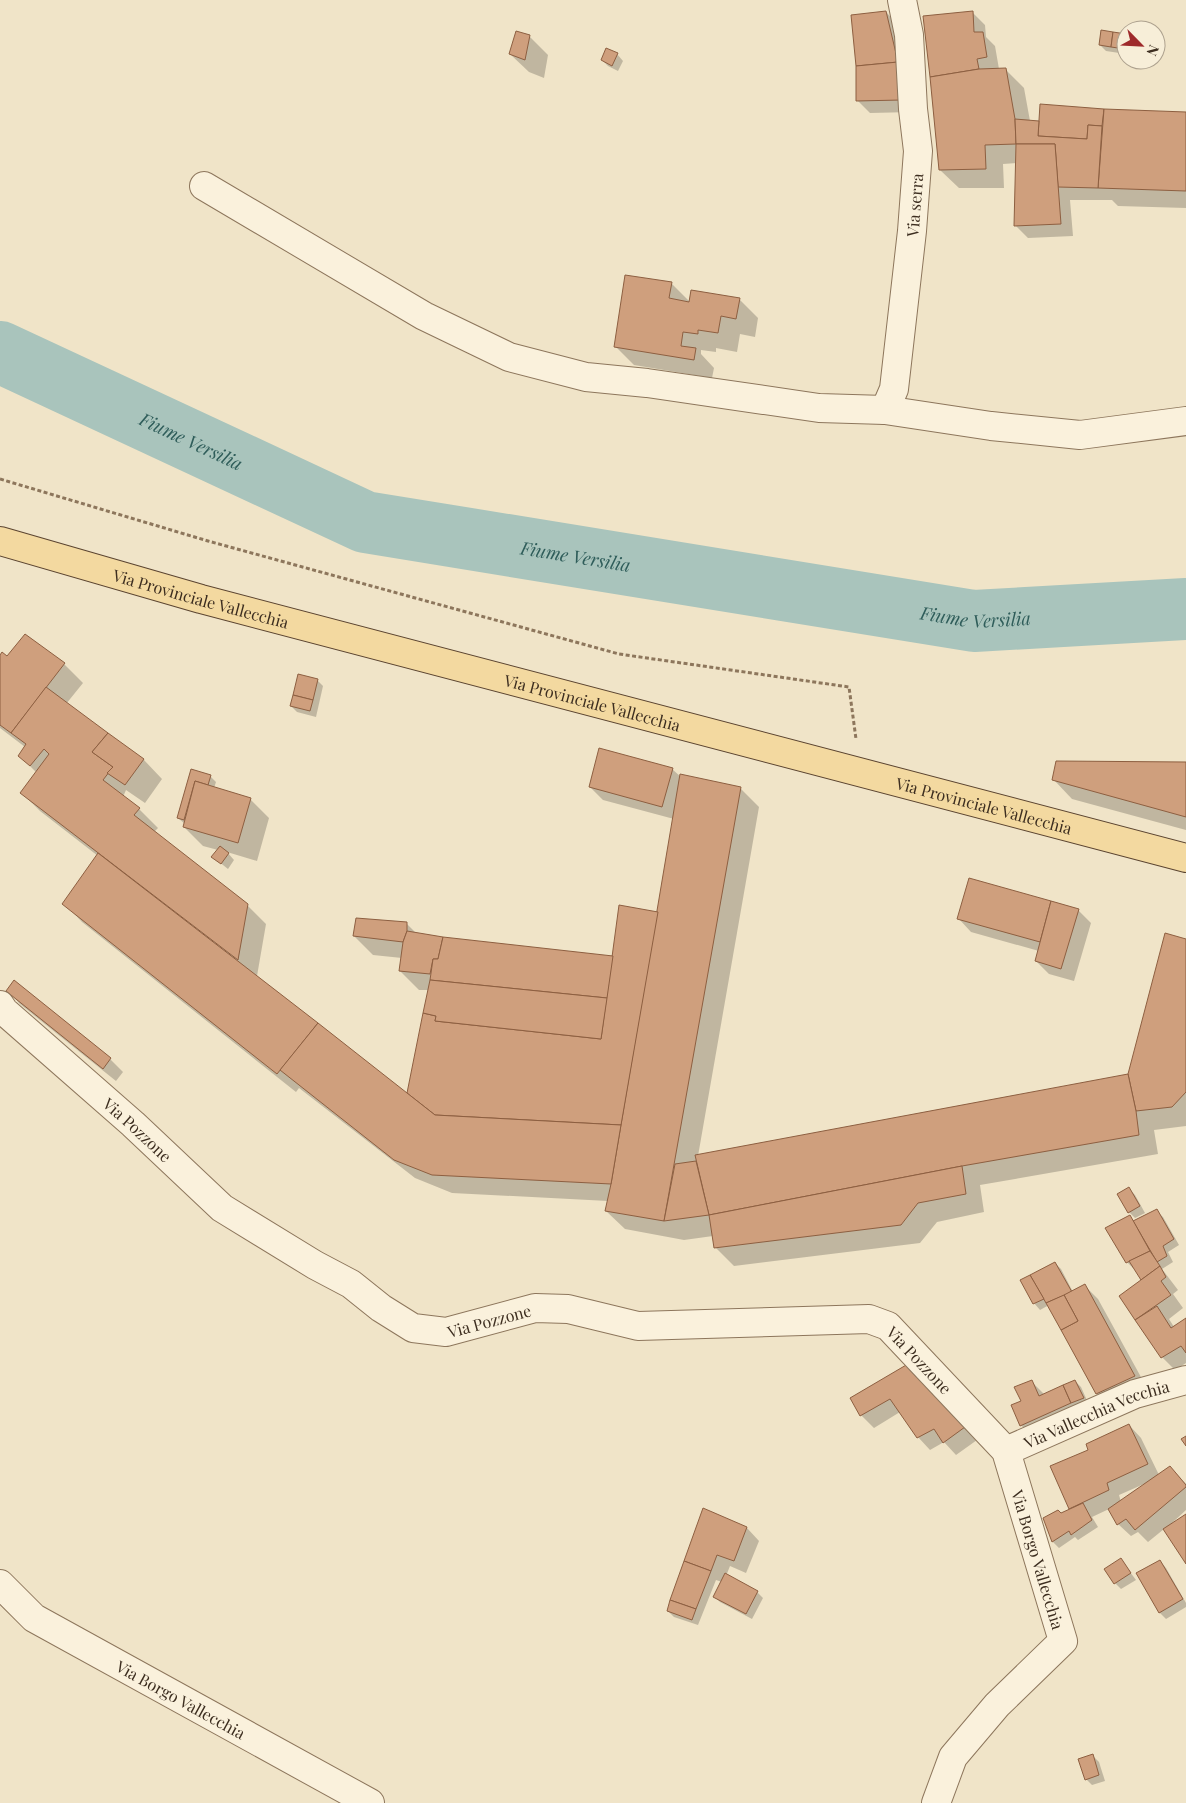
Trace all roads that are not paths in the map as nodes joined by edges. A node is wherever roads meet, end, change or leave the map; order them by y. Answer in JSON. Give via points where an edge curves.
{"nodes":[{"id":1,"x":902,"y":0,"type":"edge"},
{"id":2,"x":204,"y":186,"type":"dead end"},
{"id":3,"x":886,"y":410,"type":"junction"},
{"id":4,"x":1186,"y":422,"type":"edge"},
{"id":5,"x":0,"y":541,"type":"edge"},
{"id":6,"x":1186,"y":858,"type":"edge"},
{"id":7,"x":0,"y":1005,"type":"edge"},
{"id":8,"x":1186,"y":1380,"type":"edge"},
{"id":9,"x":1006,"y":1451,"type":"junction"},
{"id":10,"x":0,"y":1584,"type":"edge"},
{"id":11,"x":370,"y":1803,"type":"edge"},
{"id":12,"x":936,"y":1803,"type":"edge"}],
"edges":[{"from":1,"to":3,"type":"street","name":"Via serra","via":[[909,34],[918,151],[894,389]]},
{"from":2,"to":3,"type":"street","via":[[424,316],[509,357],[586,376],[818,408]]},
{"from":3,"to":4,"type":"street","via":[[1080,435]]},
{"from":5,"to":6,"type":"main road","name":"Via Provinciale Vallecchia","via":[[201,599]]},
{"from":7,"to":9,"type":"street","name":"Via Pozzone","via":[[222,1208],[351,1284],[412,1328],[446,1332],[535,1308],[568,1309],[638,1326],[869,1319],[888,1326]]},
{"from":8,"to":9,"type":"street","name":"Via Vallecchia Vecchia","via":[[1135,1394]]},
{"from":9,"to":12,"type":"street","name":"Via Borgo Vallecchia","via":[[1062,1641],[997,1705],[953,1757]]},
{"from":10,"to":11,"type":"street","name":"Via Borgo Vallecchia","via":[[34,1618]]}]}
